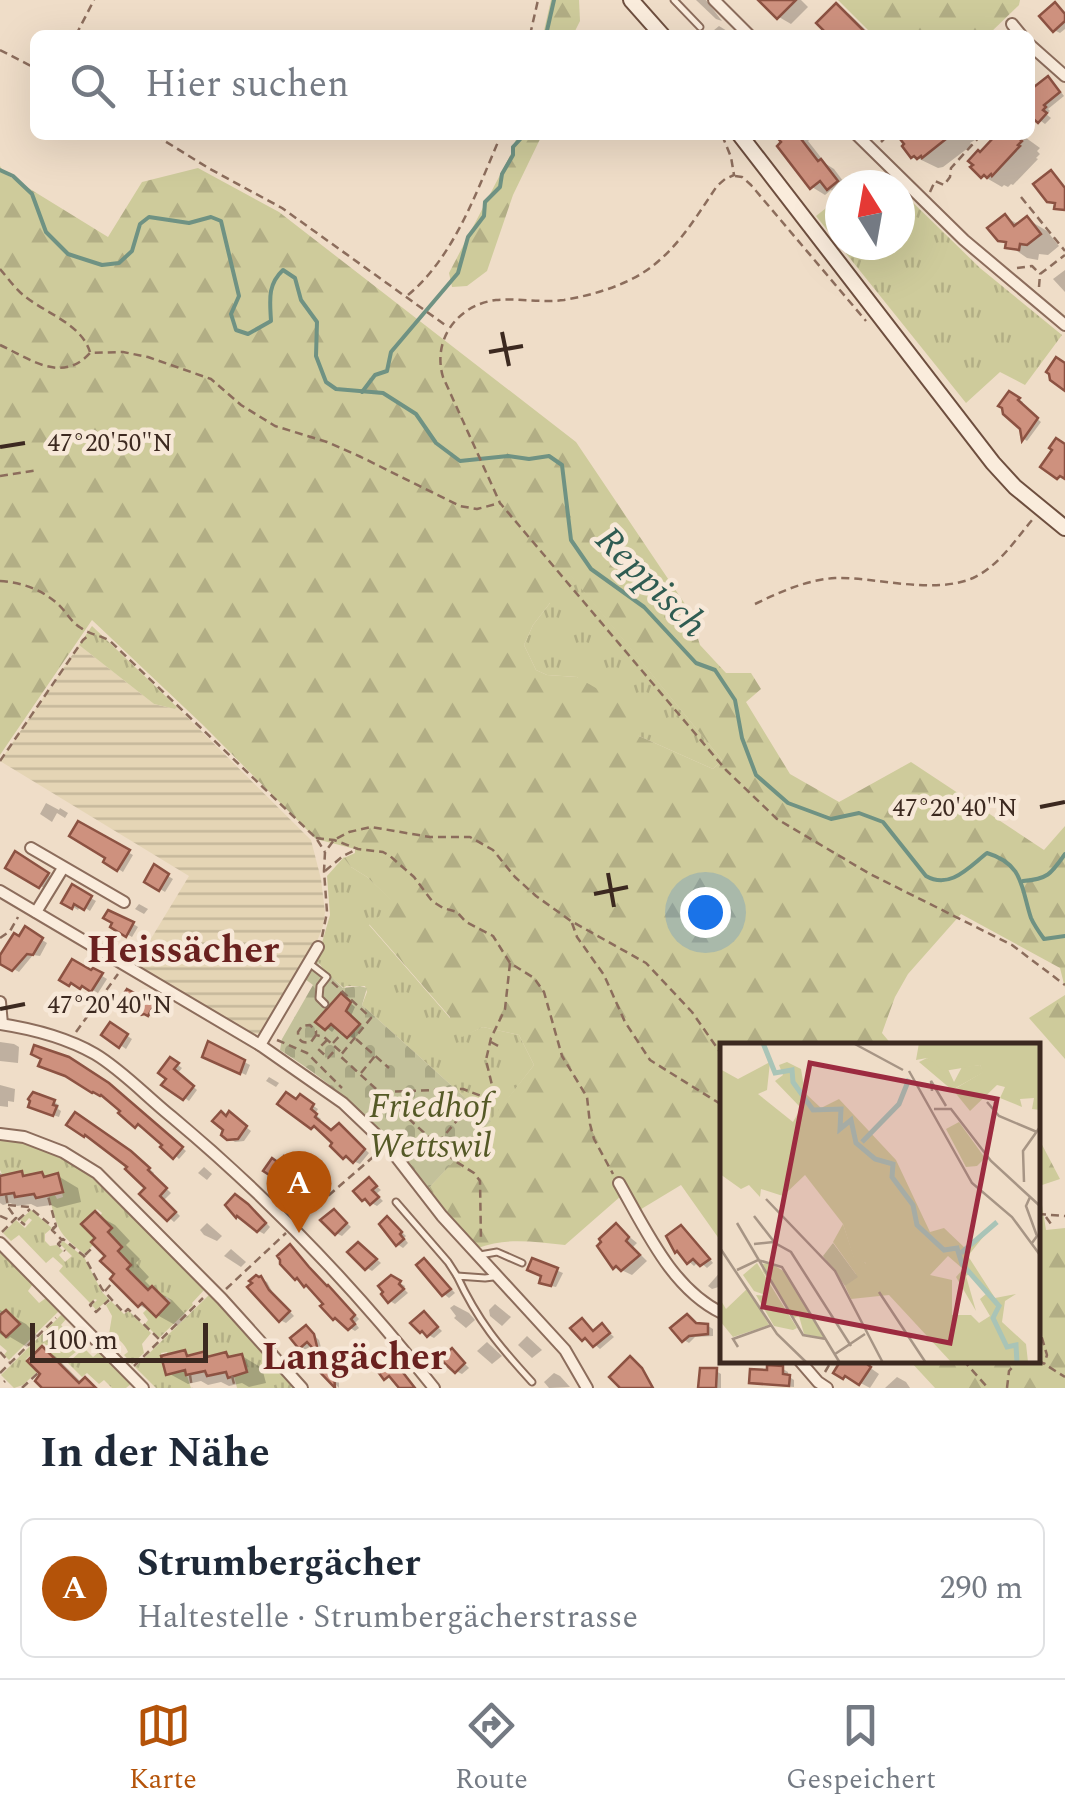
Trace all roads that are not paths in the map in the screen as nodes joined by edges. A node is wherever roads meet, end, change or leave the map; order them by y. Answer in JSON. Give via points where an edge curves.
{"nodes":[{"id":1,"x":631,"y":0,"type":"edge"},
{"id":2,"x":674,"y":0,"type":"edge"},
{"id":3,"x":714,"y":0,"type":"edge"},
{"id":4,"x":1012,"y":24,"type":"dead end"},
{"id":5,"x":700,"y":27,"type":"dead end"},
{"id":6,"x":658,"y":30,"type":"edge"},
{"id":7,"x":744,"y":30,"type":"edge"},
{"id":8,"x":1017,"y":30,"type":"edge"},
{"id":9,"x":1035,"y":49,"type":"edge"},
{"id":10,"x":1065,"y":76,"type":"edge"},
{"id":11,"x":744,"y":140,"type":"edge"},
{"id":12,"x":862,"y":140,"type":"edge"},
{"id":13,"x":1065,"y":325,"type":"edge"},
{"id":14,"x":1065,"y":528,"type":"edge"},
{"id":15,"x":31,"y":848,"type":"dead end"},
{"id":16,"x":63,"y":868,"type":"junction"},
{"id":17,"x":0,"y":891,"type":"edge"},
{"id":18,"x":124,"y":902,"type":"dead end"},
{"id":19,"x":36,"y":912,"type":"junction"},
{"id":20,"x":318,"y":947,"type":"road end"},
{"id":21,"x":308,"y":963,"type":"junction"},
{"id":22,"x":0,"y":1002,"type":"edge"},
{"id":23,"x":325,"y":1004,"type":"dead end"},
{"id":24,"x":1,"y":1024,"type":"edge"},
{"id":25,"x":263,"y":1040,"type":"junction"},
{"id":26,"x":0,"y":1134,"type":"edge"},
{"id":27,"x":619,"y":1183,"type":"road end"},
{"id":28,"x":396,"y":1202,"type":"dead end"},
{"id":29,"x":0,"y":1243,"type":"edge"},
{"id":30,"x":478,"y":1256,"type":"junction"},
{"id":31,"x":522,"y":1263,"type":"dead end"},
{"id":32,"x":457,"y":1276,"type":"junction"},
{"id":33,"x":496,"y":1276,"type":"junction"},
{"id":34,"x":720,"y":1312,"type":"edge"},
{"id":35,"x":802,"y":1363,"type":"edge"},
{"id":36,"x":532,"y":1382,"type":"dead end"},
{"id":37,"x":824,"y":1383,"type":"edge"},
{"id":38,"x":142,"y":1388,"type":"edge"},
{"id":39,"x":302,"y":1388,"type":"edge"},
{"id":40,"x":434,"y":1388,"type":"edge"},
{"id":41,"x":587,"y":1388,"type":"edge"}],
"edges":[{"from":1,"to":6,"type":"main road"},
{"from":2,"to":5,"type":"lane"},
{"from":3,"to":7,"type":"street"},
{"from":4,"to":8,"type":"street"},
{"from":9,"to":10,"type":"street"},
{"from":11,"to":14,"type":"main road","via":[[993,462]]},
{"from":12,"to":13,"type":"street","via":[[964,240]]},
{"from":15,"to":16,"type":"street"},
{"from":16,"to":18,"type":"street"},
{"from":16,"to":19,"type":"street"},
{"from":17,"to":19,"type":"street"},
{"from":19,"to":25,"type":"street"},
{"from":20,"to":21,"type":"street"},
{"from":21,"to":23,"type":"lane","via":[[327,977],[318,992]]},
{"from":21,"to":25,"type":"street"},
{"from":22,"to":24,"type":"street"},
{"from":24,"to":40,"type":"street","via":[[51,1034],[99,1056],[248,1183],[334,1270]]},
{"from":25,"to":30,"type":"street","via":[[372,1130]]},
{"from":26,"to":39,"type":"street","via":[[63,1152],[97,1173]]},
{"from":27,"to":34,"type":"street","via":[[688,1290]]},
{"from":28,"to":32,"type":"lane"},
{"from":29,"to":38,"type":"street"},
{"from":30,"to":31,"type":"lane","via":[[497,1252]]},
{"from":30,"to":33,"type":"street"},
{"from":32,"to":33,"type":"lane"},
{"from":32,"to":36,"type":"lane","via":[[493,1339]]},
{"from":33,"to":41,"type":"street","via":[[566,1350]]},
{"from":35,"to":37,"type":"street"}]}
